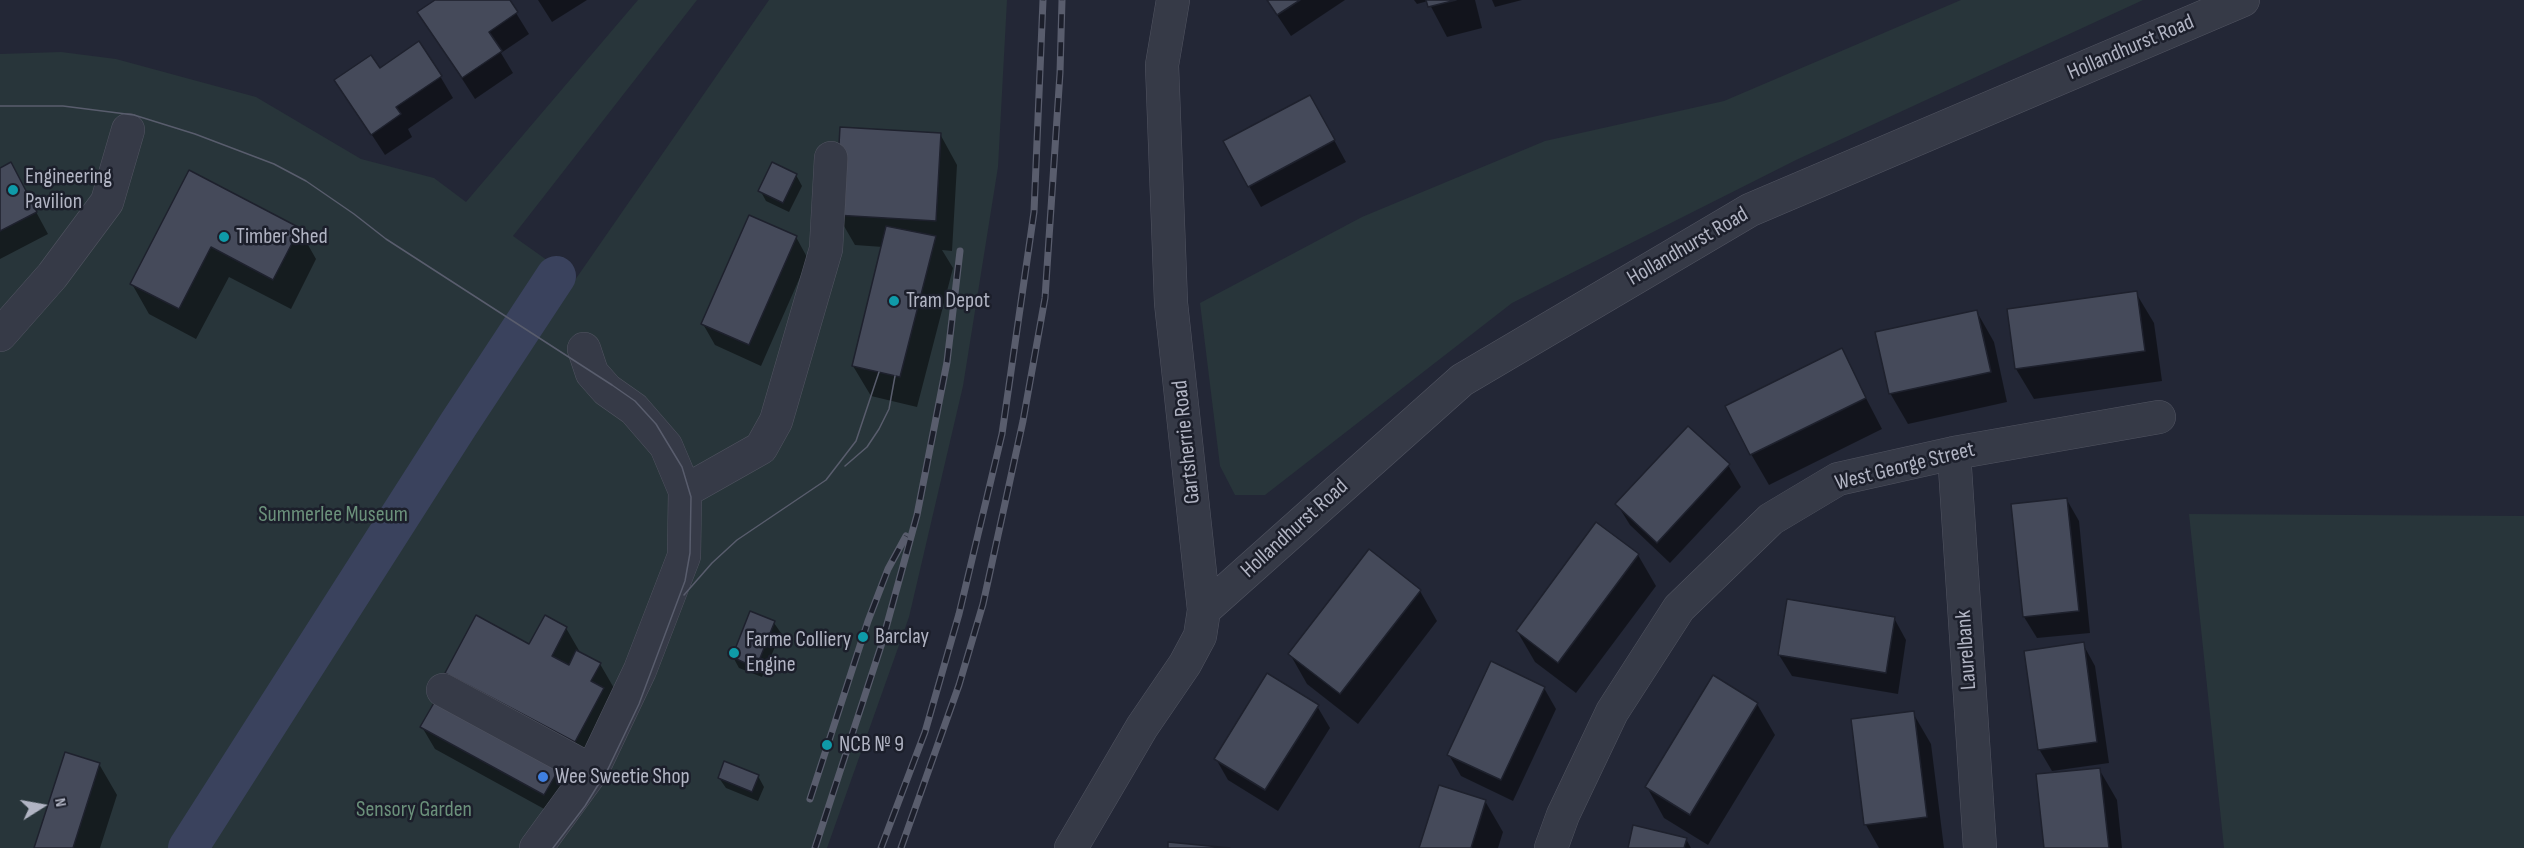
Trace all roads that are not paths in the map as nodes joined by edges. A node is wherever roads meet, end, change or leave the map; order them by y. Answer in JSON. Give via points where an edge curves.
{"nodes":[{"id":1,"x":1173,"y":0,"type":"edge"},
{"id":2,"x":2243,"y":0,"type":"edge"},
{"id":3,"x":128,"y":130,"type":"dead end"},
{"id":4,"x":831,"y":158,"type":"dead end"},
{"id":5,"x":0,"y":335,"type":"edge"},
{"id":6,"x":584,"y":349,"type":"dead end"},
{"id":7,"x":2159,"y":417,"type":"dead end"},
{"id":8,"x":1954,"y":453,"type":"junction"},
{"id":9,"x":685,"y":491,"type":"junction"},
{"id":10,"x":1204,"y":610,"type":"junction"},
{"id":11,"x":443,"y":690,"type":"dead end"},
{"id":12,"x":592,"y":771,"type":"junction"},
{"id":13,"x":536,"y":848,"type":"edge"},
{"id":14,"x":1071,"y":848,"type":"edge"},
{"id":15,"x":1551,"y":848,"type":"edge"},
{"id":16,"x":1980,"y":848,"type":"edge"}],
"edges":[{"from":1,"to":10,"type":"street","name":"Gartsherrie Road","via":[[1162,65],[1171,303]]},
{"from":2,"to":10,"type":"street","name":"Hollandhurst Road","via":[[1750,210],[1462,380]]},
{"from":3,"to":5,"type":"street","via":[[107,202],[52,276]]},
{"from":4,"to":9,"type":"street","via":[[826,249],[776,421],[761,448]]},
{"from":6,"to":9,"type":"street","via":[[592,373],[607,390],[634,409],[666,446]]},
{"from":7,"to":8,"type":"street","name":"West George Street"},
{"from":8,"to":15,"type":"street","name":"West George Street","via":[[1838,479],[1771,519],[1679,608],[1612,712]]},
{"from":8,"to":16,"type":"street","name":"Laurelbank"},
{"from":9,"to":12,"type":"street","via":[[684,556],[640,670]]},
{"from":10,"to":14,"type":"street","name":"Gartsherrie Road","via":[[1200,636],[1190,655],[1142,727]]},
{"from":11,"to":12,"type":"street"},
{"from":12,"to":13,"type":"street"}]}
